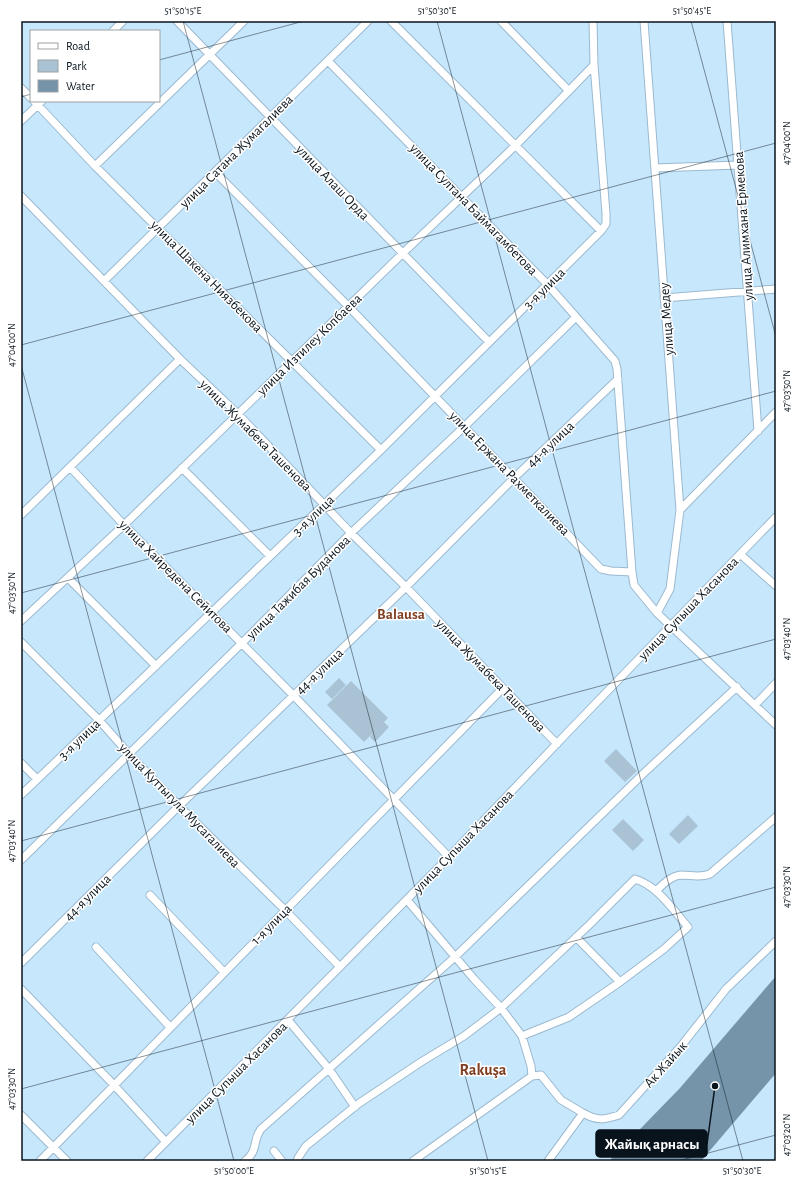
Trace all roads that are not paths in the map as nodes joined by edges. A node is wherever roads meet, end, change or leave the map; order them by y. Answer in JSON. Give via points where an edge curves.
{"nodes":[{"id":1,"x":123,"y":21,"type":"edge"},
{"id":2,"x":177,"y":21,"type":"edge"},
{"id":3,"x":244,"y":21,"type":"edge"},
{"id":4,"x":368,"y":21,"type":"edge"},
{"id":5,"x":392,"y":21,"type":"edge"},
{"id":6,"x":501,"y":21,"type":"edge"},
{"id":7,"x":593,"y":21,"type":"edge"},
{"id":8,"x":644,"y":21,"type":"edge"},
{"id":9,"x":727,"y":21,"type":"edge"},
{"id":10,"x":114,"y":30,"type":"edge"},
{"id":11,"x":210,"y":54,"type":"junction"},
{"id":12,"x":328,"y":61,"type":"junction"},
{"id":13,"x":594,"y":64,"type":"junction"},
{"id":14,"x":21,"y":88,"type":"edge"},
{"id":15,"x":569,"y":91,"type":"junction"},
{"id":16,"x":30,"y":97,"type":"edge"},
{"id":17,"x":38,"y":102,"type":"edge"},
{"id":18,"x":271,"y":117,"type":"junction"},
{"id":19,"x":21,"y":121,"type":"edge"},
{"id":20,"x":516,"y":145,"type":"junction"},
{"id":21,"x":738,"y":164,"type":"junction"},
{"id":22,"x":95,"y":166,"type":"junction"},
{"id":23,"x":655,"y":168,"type":"junction"},
{"id":24,"x":215,"y":172,"type":"junction"},
{"id":25,"x":21,"y":196,"type":"edge"},
{"id":26,"x":462,"y":196,"type":"junction"},
{"id":27,"x":158,"y":228,"type":"junction"},
{"id":28,"x":601,"y":232,"type":"junction"},
{"id":29,"x":402,"y":254,"type":"junction"},
{"id":30,"x":104,"y":281,"type":"junction"},
{"id":31,"x":548,"y":284,"type":"junction"},
{"id":32,"x":776,"y":289,"type":"edge"},
{"id":33,"x":748,"y":292,"type":"junction"},
{"id":34,"x":664,"y":298,"type":"junction"},
{"id":35,"x":349,"y":307,"type":"junction"},
{"id":36,"x":576,"y":316,"type":"junction"},
{"id":37,"x":489,"y":342,"type":"junction"},
{"id":38,"x":180,"y":359,"type":"junction"},
{"id":39,"x":292,"y":362,"type":"junction"},
{"id":40,"x":618,"y":379,"type":"junction"},
{"id":41,"x":436,"y":396,"type":"junction"},
{"id":42,"x":776,"y":412,"type":"edge"},
{"id":43,"x":238,"y":414,"type":"junction"},
{"id":44,"x":465,"y":426,"type":"junction"},
{"id":45,"x":758,"y":431,"type":"junction"},
{"id":46,"x":381,"y":450,"type":"junction"},
{"id":47,"x":70,"y":467,"type":"junction"},
{"id":48,"x":182,"y":468,"type":"junction"},
{"id":49,"x":514,"y":478,"type":"junction"},
{"id":50,"x":324,"y":504,"type":"junction"},
{"id":51,"x":680,"y":510,"type":"junction"},
{"id":52,"x":21,"y":515,"type":"edge"},
{"id":53,"x":776,"y":517,"type":"edge"},
{"id":54,"x":124,"y":525,"type":"junction"},
{"id":55,"x":351,"y":533,"type":"junction"},
{"id":56,"x":740,"y":554,"type":"junction"},
{"id":57,"x":270,"y":556,"type":"junction"},
{"id":58,"x":632,"y":572,"type":"junction"},
{"id":59,"x":68,"y":578,"type":"junction"},
{"id":60,"x":776,"y":586,"type":"edge"},
{"id":61,"x":406,"y":587,"type":"junction"},
{"id":62,"x":211,"y":612,"type":"junction"},
{"id":63,"x":657,"y":613,"type":"junction"},
{"id":64,"x":21,"y":621,"type":"edge"},
{"id":65,"x":671,"y":625,"type":"junction"},
{"id":66,"x":21,"y":642,"type":"edge"},
{"id":67,"x":242,"y":643,"type":"junction"},
{"id":68,"x":156,"y":666,"type":"junction"},
{"id":69,"x":776,"y":683,"type":"edge"},
{"id":70,"x":737,"y":687,"type":"junction"},
{"id":71,"x":503,"y":688,"type":"junction"},
{"id":72,"x":293,"y":695,"type":"junction"},
{"id":73,"x":755,"y":705,"type":"junction"},
{"id":74,"x":99,"y":720,"type":"junction"},
{"id":75,"x":776,"y":725,"type":"edge"},
{"id":76,"x":557,"y":744,"type":"junction"},
{"id":77,"x":129,"y":754,"type":"junction"},
{"id":78,"x":21,"y":763,"type":"edge"},
{"id":79,"x":37,"y":779,"type":"junction"},
{"id":80,"x":21,"y":796,"type":"edge"},
{"id":81,"x":394,"y":800,"type":"junction"},
{"id":82,"x":179,"y":806,"type":"junction"},
{"id":83,"x":776,"y":817,"type":"edge"},
{"id":84,"x":449,"y":858,"type":"junction"},
{"id":85,"x":21,"y":860,"type":"edge"},
{"id":86,"x":656,"y":891,"type":"junction"},
{"id":87,"x":150,"y":895,"type":"dead end"},
{"id":88,"x":407,"y":900,"type":"junction"},
{"id":89,"x":285,"y":910,"type":"junction"},
{"id":90,"x":576,"y":937,"type":"junction"},
{"id":91,"x":776,"y":941,"type":"edge"},
{"id":92,"x":96,"y":947,"type":"dead end"},
{"id":93,"x":455,"y":957,"type":"junction"},
{"id":94,"x":21,"y":963,"type":"edge"},
{"id":95,"x":340,"y":967,"type":"junction"},
{"id":96,"x":224,"y":972,"type":"junction"},
{"id":97,"x":620,"y":982,"type":"junction"},
{"id":98,"x":21,"y":989,"type":"edge"},
{"id":99,"x":501,"y":1008,"type":"junction"},
{"id":100,"x":288,"y":1020,"type":"junction"},
{"id":101,"x":170,"y":1027,"type":"junction"},
{"id":102,"x":522,"y":1036,"type":"junction"},
{"id":103,"x":329,"y":1069,"type":"junction"},
{"id":104,"x":532,"y":1076,"type":"junction"},
{"id":105,"x":114,"y":1085,"type":"junction"},
{"id":106,"x":355,"y":1107,"type":"junction"},
{"id":107,"x":583,"y":1113,"type":"junction"},
{"id":108,"x":21,"y":1115,"type":"edge"},
{"id":109,"x":166,"y":1142,"type":"junction"},
{"id":110,"x":53,"y":1148,"type":"junction"},
{"id":111,"x":274,"y":1151,"type":"dead end"},
{"id":112,"x":40,"y":1161,"type":"edge"},
{"id":113,"x":67,"y":1161,"type":"edge"},
{"id":114,"x":146,"y":1161,"type":"edge"},
{"id":115,"x":245,"y":1161,"type":"edge"},
{"id":116,"x":282,"y":1161,"type":"edge"},
{"id":117,"x":297,"y":1161,"type":"edge"},
{"id":118,"x":413,"y":1161,"type":"edge"},
{"id":119,"x":548,"y":1161,"type":"edge"}],
"edges":[{"from":1,"to":10,"type":"street"},
{"from":2,"to":11,"type":"street","name":"улица Алаш Орда"},
{"from":3,"to":11,"type":"street"},
{"from":4,"to":12,"type":"street","name":"улица Сатана Жумагалиева"},
{"from":5,"to":20,"type":"street"},
{"from":6,"to":15,"type":"street"},
{"from":7,"to":13,"type":"street"},
{"from":8,"to":23,"type":"street","name":"улица Медеу"},
{"from":9,"to":21,"type":"street","name":"улица Алимхана Ермекова"},
{"from":11,"to":18,"type":"street","name":"улица Алаш Орда"},
{"from":11,"to":22,"type":"street"},
{"from":12,"to":18,"type":"street","name":"улица Сатана Жумагалиева"},
{"from":12,"to":26,"type":"street","name":"улица Султана Баймагамбетова"},
{"from":13,"to":15,"type":"street","name":"улица Изтилеу Копбаева"},
{"from":13,"to":28,"type":"street","via":[[606,213],[606,224]]},
{"from":14,"to":16,"type":"street"},
{"from":15,"to":20,"type":"street","name":"улица Изтилеу Копбаева"},
{"from":17,"to":19,"type":"street"},
{"from":17,"to":22,"type":"street","name":"улица Шакена Ниязбекова"},
{"from":18,"to":24,"type":"street","name":"улица Сатана Жумагалиева"},
{"from":18,"to":29,"type":"street","name":"улица Алаш Орда"},
{"from":20,"to":26,"type":"street","name":"улица Изтилеу Копбаева"},
{"from":20,"to":28,"type":"street"},
{"from":21,"to":23,"type":"street"},
{"from":21,"to":33,"type":"street","name":"улица Алимхана Ермекова"},
{"from":22,"to":27,"type":"street","name":"улица Шакена Ниязбекова"},
{"from":23,"to":34,"type":"street","name":"улица Медеу"},
{"from":24,"to":27,"type":"street","name":"улица Сатана Жумагалиева"},
{"from":24,"to":35,"type":"street","name":"улица Ержана Рахметкалиева"},
{"from":25,"to":30,"type":"street","name":"улица Жумабека Ташенова"},
{"from":26,"to":29,"type":"street","name":"улица Изтилеу Копбаева"},
{"from":26,"to":31,"type":"street","name":"улица Султана Баймагамбетова"},
{"from":27,"to":30,"type":"street","name":"улица Сатана Жумагалиева"},
{"from":27,"to":39,"type":"street","name":"улица Шакена Ниязбекова"},
{"from":28,"to":31,"type":"street","name":"3-я улица"},
{"from":29,"to":35,"type":"street","name":"улица Изтилеу Копбаева"},
{"from":29,"to":37,"type":"street","name":"улица Алаш Орда"},
{"from":30,"to":38,"type":"street","name":"улица Жумабека Ташенова"},
{"from":31,"to":36,"type":"street","name":"улица Султана Баймагамбетова"},
{"from":31,"to":37,"type":"street","name":"3-я улица"},
{"from":32,"to":33,"type":"street"},
{"from":33,"to":34,"type":"street"},
{"from":33,"to":45,"type":"street","name":"улица Алимхана Ермекова"},
{"from":34,"to":51,"type":"street","name":"улица Медеу"},
{"from":35,"to":39,"type":"street","name":"улица Изтилеу Копбаева"},
{"from":35,"to":41,"type":"street","name":"улица Ержана Рахметкалиева"},
{"from":36,"to":40,"type":"street","name":"улица Султана Баймагамбетова","via":[[615,361]]},
{"from":36,"to":44,"type":"street","name":"улица Тажибая Буданова"},
{"from":37,"to":41,"type":"street","name":"3-я улица"},
{"from":38,"to":43,"type":"street","name":"улица Жумабека Ташенова"},
{"from":38,"to":47,"type":"street"},
{"from":39,"to":43,"type":"street","name":"улица Изтилеу Копбаева"},
{"from":39,"to":46,"type":"street","name":"улица Шакена Ниязбекова"},
{"from":40,"to":49,"type":"street","name":"44-я улица"},
{"from":40,"to":58,"type":"street"},
{"from":41,"to":44,"type":"street","name":"улица Ержана Рахметкалиева"},
{"from":41,"to":46,"type":"street","name":"3-я улица"},
{"from":42,"to":45,"type":"street"},
{"from":43,"to":48,"type":"street","name":"улица Изтилеу Копбаева"},
{"from":43,"to":50,"type":"street","name":"улица Жумабека Ташенова"},
{"from":44,"to":49,"type":"street","name":"улица Ержана Рахметкалиева"},
{"from":44,"to":55,"type":"street","name":"улица Тажибая Буданова"},
{"from":45,"to":51,"type":"street"},
{"from":46,"to":50,"type":"street","name":"3-я улица"},
{"from":47,"to":52,"type":"street"},
{"from":47,"to":54,"type":"street","name":"улица Хайредена Сейитова"},
{"from":48,"to":54,"type":"street","name":"улица Изтилеу Копбаева"},
{"from":48,"to":57,"type":"street"},
{"from":49,"to":58,"type":"street","name":"улица Ержана Рахметкалиева","via":[[602,568]]},
{"from":49,"to":61,"type":"street","name":"44-я улица"},
{"from":50,"to":55,"type":"street","name":"улица Жумабека Ташенова"},
{"from":50,"to":57,"type":"street","name":"3-я улица"},
{"from":51,"to":63,"type":"street","name":"улица Медеу","via":[[670,589]]},
{"from":53,"to":56,"type":"street","name":"улица Супыша Хасанова"},
{"from":54,"to":59,"type":"street","name":"улица Изтилеу Копбаева"},
{"from":54,"to":62,"type":"street","name":"улица Хайредена Сейитова"},
{"from":55,"to":61,"type":"street","name":"улица Жумабека Ташенова"},
{"from":55,"to":67,"type":"street","name":"улица Тажибая Буданова"},
{"from":56,"to":60,"type":"street"},
{"from":56,"to":65,"type":"street","name":"улица Супыша Хасанова"},
{"from":57,"to":62,"type":"street","name":"3-я улица"},
{"from":58,"to":63,"type":"street","via":[[634,585]]},
{"from":59,"to":64,"type":"street","name":"улица Изтилеу Копбаева"},
{"from":59,"to":68,"type":"street"},
{"from":61,"to":71,"type":"street","name":"улица Жумабека Ташенова"},
{"from":61,"to":72,"type":"street","name":"44-я улица"},
{"from":62,"to":67,"type":"street","name":"улица Хайредена Сейитова"},
{"from":62,"to":68,"type":"street","name":"3-я улица"},
{"from":63,"to":65,"type":"street"},
{"from":65,"to":70,"type":"street"},
{"from":65,"to":76,"type":"street","name":"улица Супыша Хасанова"},
{"from":66,"to":74,"type":"street","name":"улица Куттыгула Мусагалиева"},
{"from":67,"to":72,"type":"street","name":"улица Хайредена Сейитова"},
{"from":67,"to":77,"type":"street","name":"улица Тажибая Буданова"},
{"from":68,"to":74,"type":"street","name":"3-я улица"},
{"from":69,"to":73,"type":"street"},
{"from":70,"to":73,"type":"street"},
{"from":70,"to":93,"type":"street","via":[[645,772]]},
{"from":71,"to":76,"type":"street","name":"улица Жумабека Ташенова"},
{"from":71,"to":81,"type":"street","name":"1-я улица"},
{"from":72,"to":81,"type":"street","name":"улица Хайредена Сейитова"},
{"from":72,"to":82,"type":"street","name":"44-я улица"},
{"from":73,"to":75,"type":"street"},
{"from":74,"to":77,"type":"street","name":"улица Куттыгула Мусагалиева"},
{"from":74,"to":79,"type":"street","name":"3-я улица"},
{"from":76,"to":84,"type":"street","name":"улица Супыша Хасанова"},
{"from":77,"to":82,"type":"street","name":"улица Куттыгула Мусагалиева"},
{"from":77,"to":85,"type":"street","name":"улица Тажибая Буданова"},
{"from":78,"to":79,"type":"street"},
{"from":79,"to":80,"type":"street","name":"3-я улица"},
{"from":81,"to":84,"type":"street","name":"улица Хайредена Сейитова"},
{"from":81,"to":89,"type":"street","name":"1-я улица"},
{"from":82,"to":89,"type":"street","name":"улица Куттыгула Мусагалиева"},
{"from":82,"to":94,"type":"street","name":"44-я улица"},
{"from":83,"to":86,"type":"street","via":[[710,874],[703,877],[679,875],[669,879]]},
{"from":84,"to":88,"type":"street","name":"улица Супыша Хасанова"},
{"from":86,"to":90,"type":"street","via":[[635,879]]},
{"from":86,"to":97,"type":"street","via":[[688,927],[664,949]]},
{"from":87,"to":96,"type":"street"},
{"from":88,"to":93,"type":"street"},
{"from":88,"to":95,"type":"street","name":"улица Супыша Хасанова"},
{"from":89,"to":95,"type":"street","name":"улица Куттыгула Мусагалиева"},
{"from":89,"to":96,"type":"street","name":"1-я улица"},
{"from":90,"to":97,"type":"street"},
{"from":90,"to":99,"type":"street"},
{"from":91,"to":107,"type":"street","name":"Ак Жайык","via":[[726,989],[682,1046],[619,1116],[606,1120],[592,1118]]},
{"from":92,"to":101,"type":"street"},
{"from":93,"to":99,"type":"street"},
{"from":93,"to":103,"type":"street"},
{"from":95,"to":100,"type":"street","name":"улица Супыша Хасанова"},
{"from":96,"to":101,"type":"street","name":"1-я улица"},
{"from":97,"to":102,"type":"street","via":[[569,1017]]},
{"from":98,"to":105,"type":"street"},
{"from":99,"to":102,"type":"street"},
{"from":99,"to":106,"type":"street","via":[[464,1036]]},
{"from":100,"to":103,"type":"street"},
{"from":100,"to":109,"type":"street","name":"улица Супыша Хасанова"},
{"from":101,"to":105,"type":"street","name":"1-я улица"},
{"from":102,"to":104,"type":"street"},
{"from":103,"to":106,"type":"street"},
{"from":103,"to":115,"type":"street","via":[[261,1129],[252,1156]]},
{"from":104,"to":107,"type":"street","name":"Ак Жайык","via":[[541,1075],[561,1100]]},
{"from":104,"to":118,"type":"street"},
{"from":105,"to":109,"type":"street"},
{"from":105,"to":110,"type":"street","name":"1-я улица"},
{"from":106,"to":117,"type":"street","via":[[306,1146]]},
{"from":107,"to":119,"type":"street"},
{"from":108,"to":110,"type":"street"},
{"from":109,"to":114,"type":"street","name":"улица Супыша Хасанова"},
{"from":110,"to":112,"type":"street","name":"1-я улица"},
{"from":110,"to":113,"type":"street"},
{"from":111,"to":116,"type":"street"}]}
